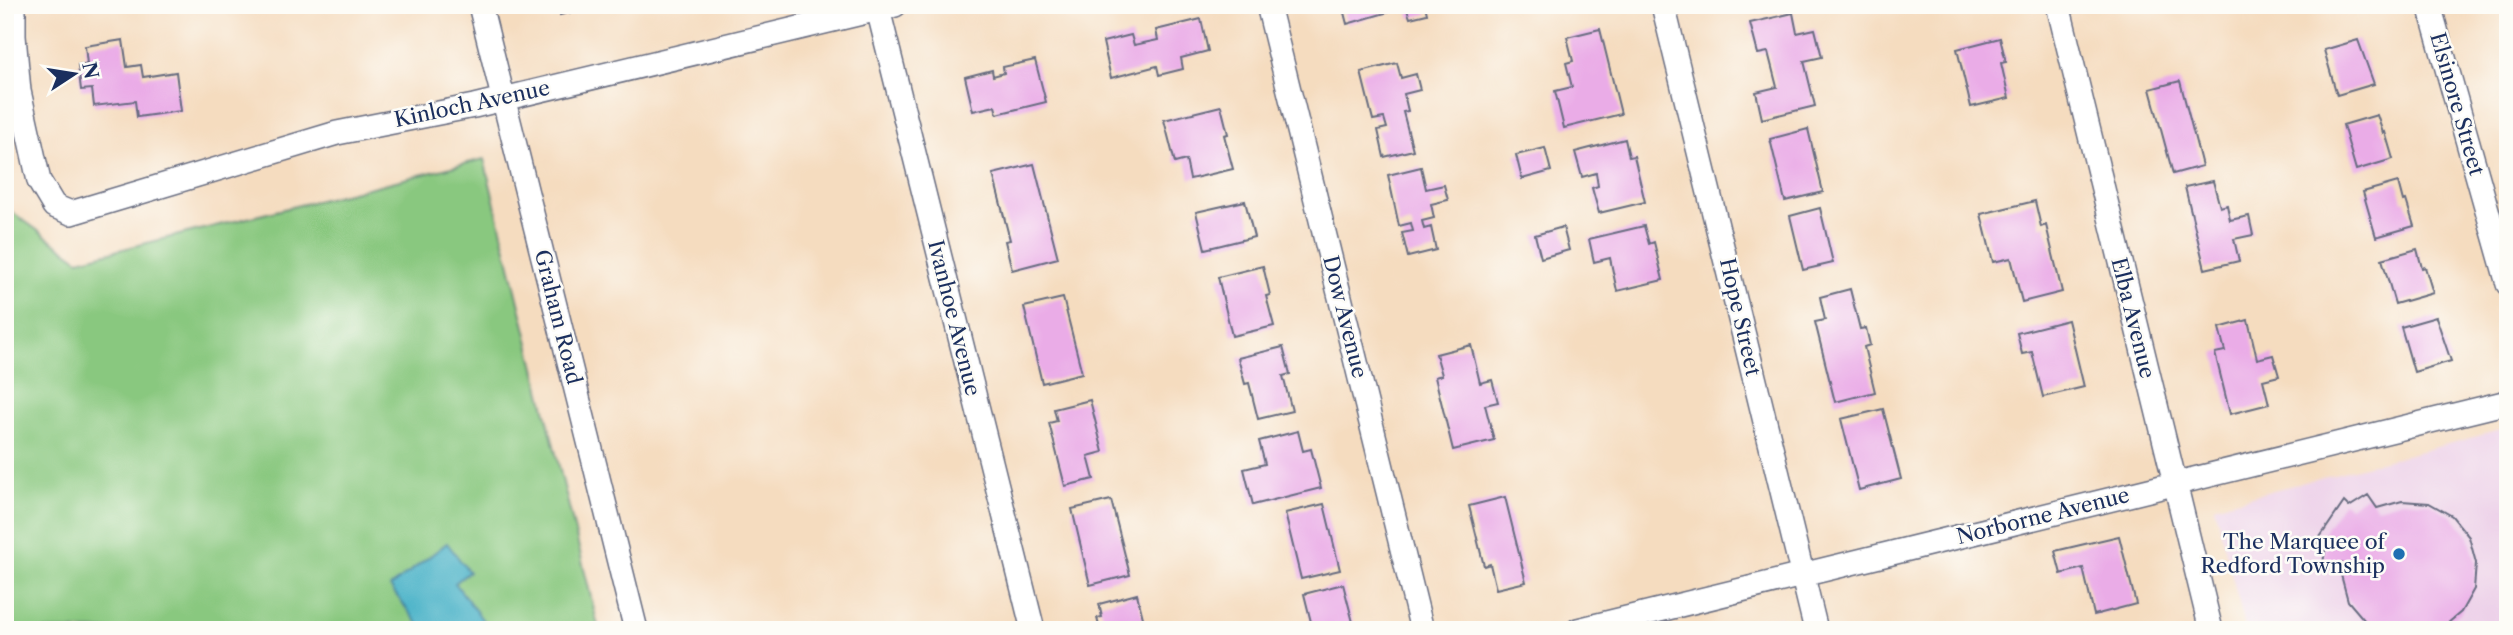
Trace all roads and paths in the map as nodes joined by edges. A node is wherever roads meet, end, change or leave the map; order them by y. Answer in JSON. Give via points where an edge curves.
{"nodes":[{"id":1,"x":14,"y":5,"type":"edge"},
{"id":2,"x":480,"y":5,"type":"edge"},
{"id":3,"x":1268,"y":5,"type":"edge"},
{"id":4,"x":1663,"y":5,"type":"edge"},
{"id":5,"x":2057,"y":5,"type":"edge"},
{"id":6,"x":2429,"y":5,"type":"edge"},
{"id":7,"x":883,"y":7,"type":"edge"},
{"id":8,"x":503,"y":99,"type":"junction"},
{"id":9,"x":2508,"y":284,"type":"edge"},
{"id":10,"x":2508,"y":402,"type":"edge"},
{"id":11,"x":2173,"y":484,"type":"junction"},
{"id":12,"x":1802,"y":574,"type":"junction"},
{"id":13,"x":636,"y":630,"type":"edge"},
{"id":14,"x":1033,"y":630,"type":"edge"},
{"id":15,"x":1422,"y":630,"type":"edge"},
{"id":16,"x":1578,"y":630,"type":"edge"},
{"id":17,"x":1816,"y":630,"type":"edge"},
{"id":18,"x":2211,"y":630,"type":"edge"}],
"edges":[{"from":1,"to":8,"type":"street","name":"Kinloch Avenue","via":[[19,91],[39,181],[54,206],[71,213],[337,133]]},
{"from":2,"to":8,"type":"street","name":"Graham Road"},
{"from":3,"to":15,"type":"street","name":"Dow Avenue"},
{"from":4,"to":12,"type":"street","name":"Hope Street"},
{"from":5,"to":11,"type":"street","name":"Elba Avenue"},
{"from":6,"to":9,"type":"street","name":"Elsinore Street"},
{"from":7,"to":8,"type":"street","name":"Kinloch Avenue"},
{"from":7,"to":14,"type":"street","name":"Ivanhoe Avenue"},
{"from":8,"to":13,"type":"street","name":"Graham Road"},
{"from":10,"to":11,"type":"street","name":"Norborne Avenue"},
{"from":11,"to":12,"type":"street","name":"Norborne Avenue"},
{"from":11,"to":18,"type":"street","name":"Elba Avenue"},
{"from":12,"to":16,"type":"street","name":"Norborne Avenue"},
{"from":12,"to":17,"type":"street","name":"Hope Street"}]}
